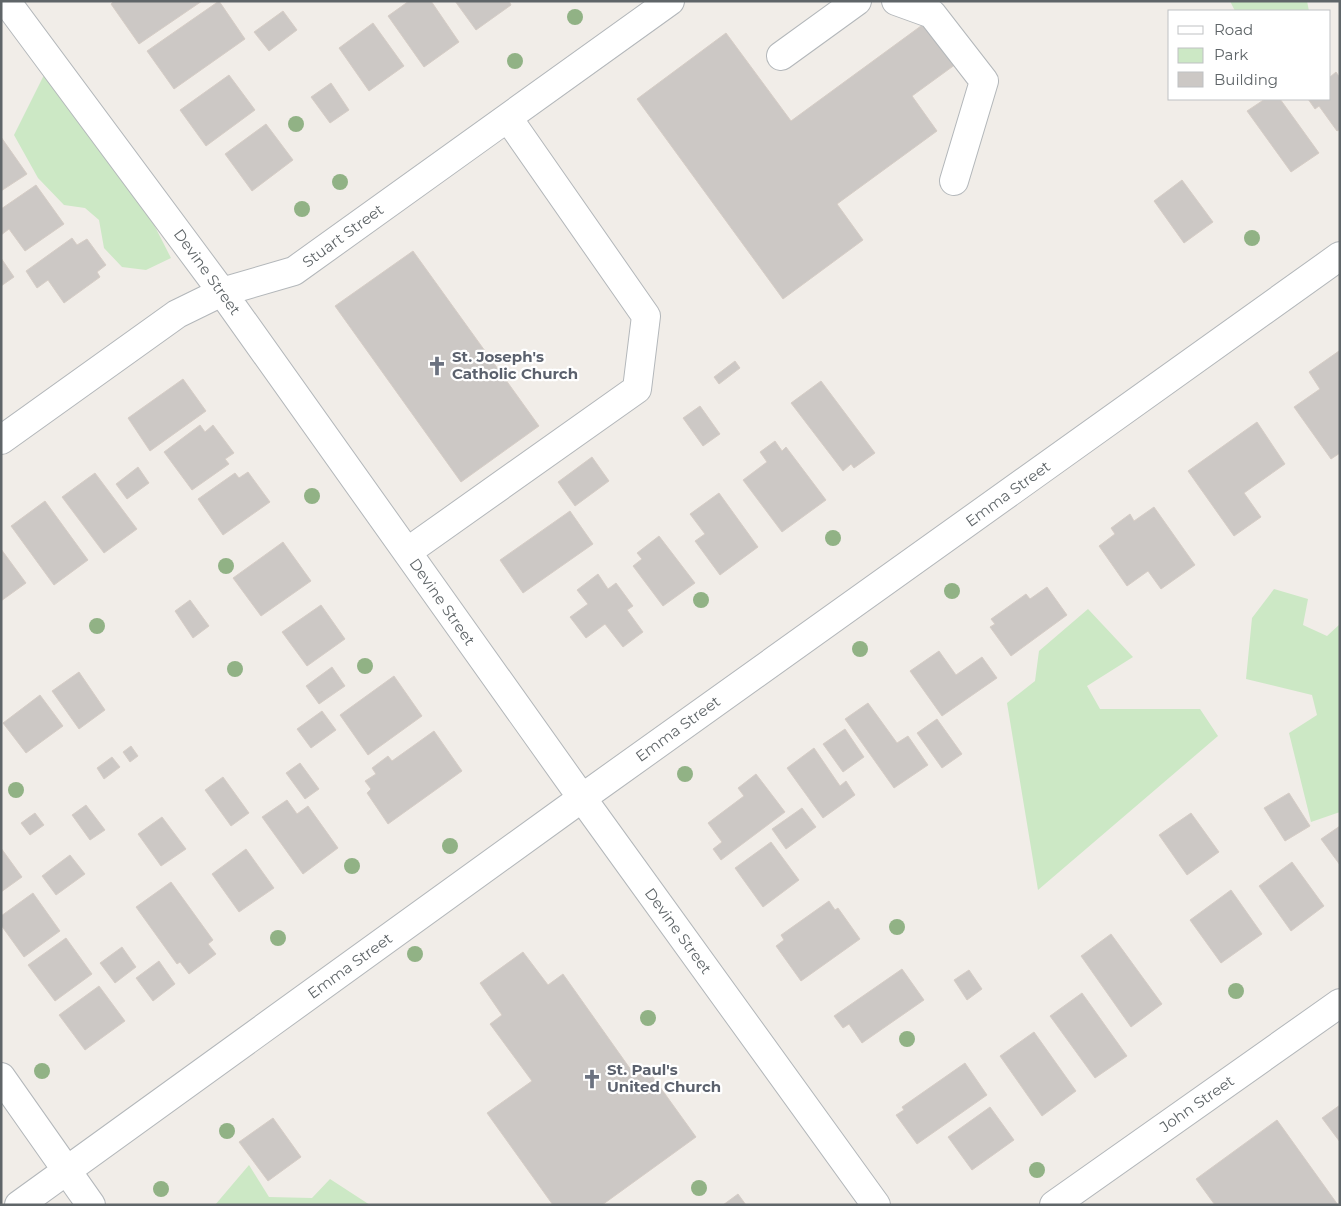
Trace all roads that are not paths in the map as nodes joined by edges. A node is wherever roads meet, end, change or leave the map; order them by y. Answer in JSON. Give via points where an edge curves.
{"nodes":[{"id":1,"x":6,"y":1,"type":"edge"},
{"id":2,"x":670,"y":1,"type":"edge"},
{"id":3,"x":857,"y":1,"type":"edge"},
{"id":4,"x":896,"y":1,"type":"edge"},
{"id":5,"x":782,"y":56,"type":"dead end"},
{"id":6,"x":508,"y":118,"type":"junction"},
{"id":7,"x":954,"y":180,"type":"dead end"},
{"id":8,"x":1340,"y":256,"type":"edge"},
{"id":9,"x":222,"y":292,"type":"junction"},
{"id":10,"x":1,"y":440,"type":"edge"},
{"id":11,"x":407,"y":552,"type":"junction"},
{"id":12,"x":582,"y":798,"type":"junction"},
{"id":13,"x":1340,"y":1003,"type":"edge"},
{"id":14,"x":1,"y":1077,"type":"edge"},
{"id":15,"x":67,"y":1170,"type":"junction"},
{"id":16,"x":19,"y":1205,"type":"edge"},
{"id":17,"x":91,"y":1205,"type":"edge"},
{"id":18,"x":876,"y":1205,"type":"edge"},
{"id":19,"x":1054,"y":1205,"type":"edge"}],
"edges":[{"from":1,"to":9,"type":"street","name":"Devine Street"},
{"from":2,"to":6,"type":"street","name":"Stuart Street"},
{"from":3,"to":5,"type":"street"},
{"from":4,"to":7,"type":"street","via":[[932,14],[984,81]]},
{"from":6,"to":9,"type":"street","name":"Stuart Street","via":[[294,271]]},
{"from":6,"to":11,"type":"street","via":[[646,316],[637,389]]},
{"from":8,"to":12,"type":"street","name":"Emma Street"},
{"from":9,"to":10,"type":"street","name":"Stuart Street","via":[[177,314]]},
{"from":9,"to":11,"type":"street","name":"Devine Street"},
{"from":11,"to":12,"type":"street","name":"Devine Street"},
{"from":12,"to":15,"type":"street","name":"Emma Street"},
{"from":12,"to":18,"type":"street","name":"Devine Street"},
{"from":13,"to":19,"type":"street","name":"John Street"},
{"from":14,"to":15,"type":"street"},
{"from":15,"to":16,"type":"street","name":"Emma Street"},
{"from":15,"to":17,"type":"street"}]}
